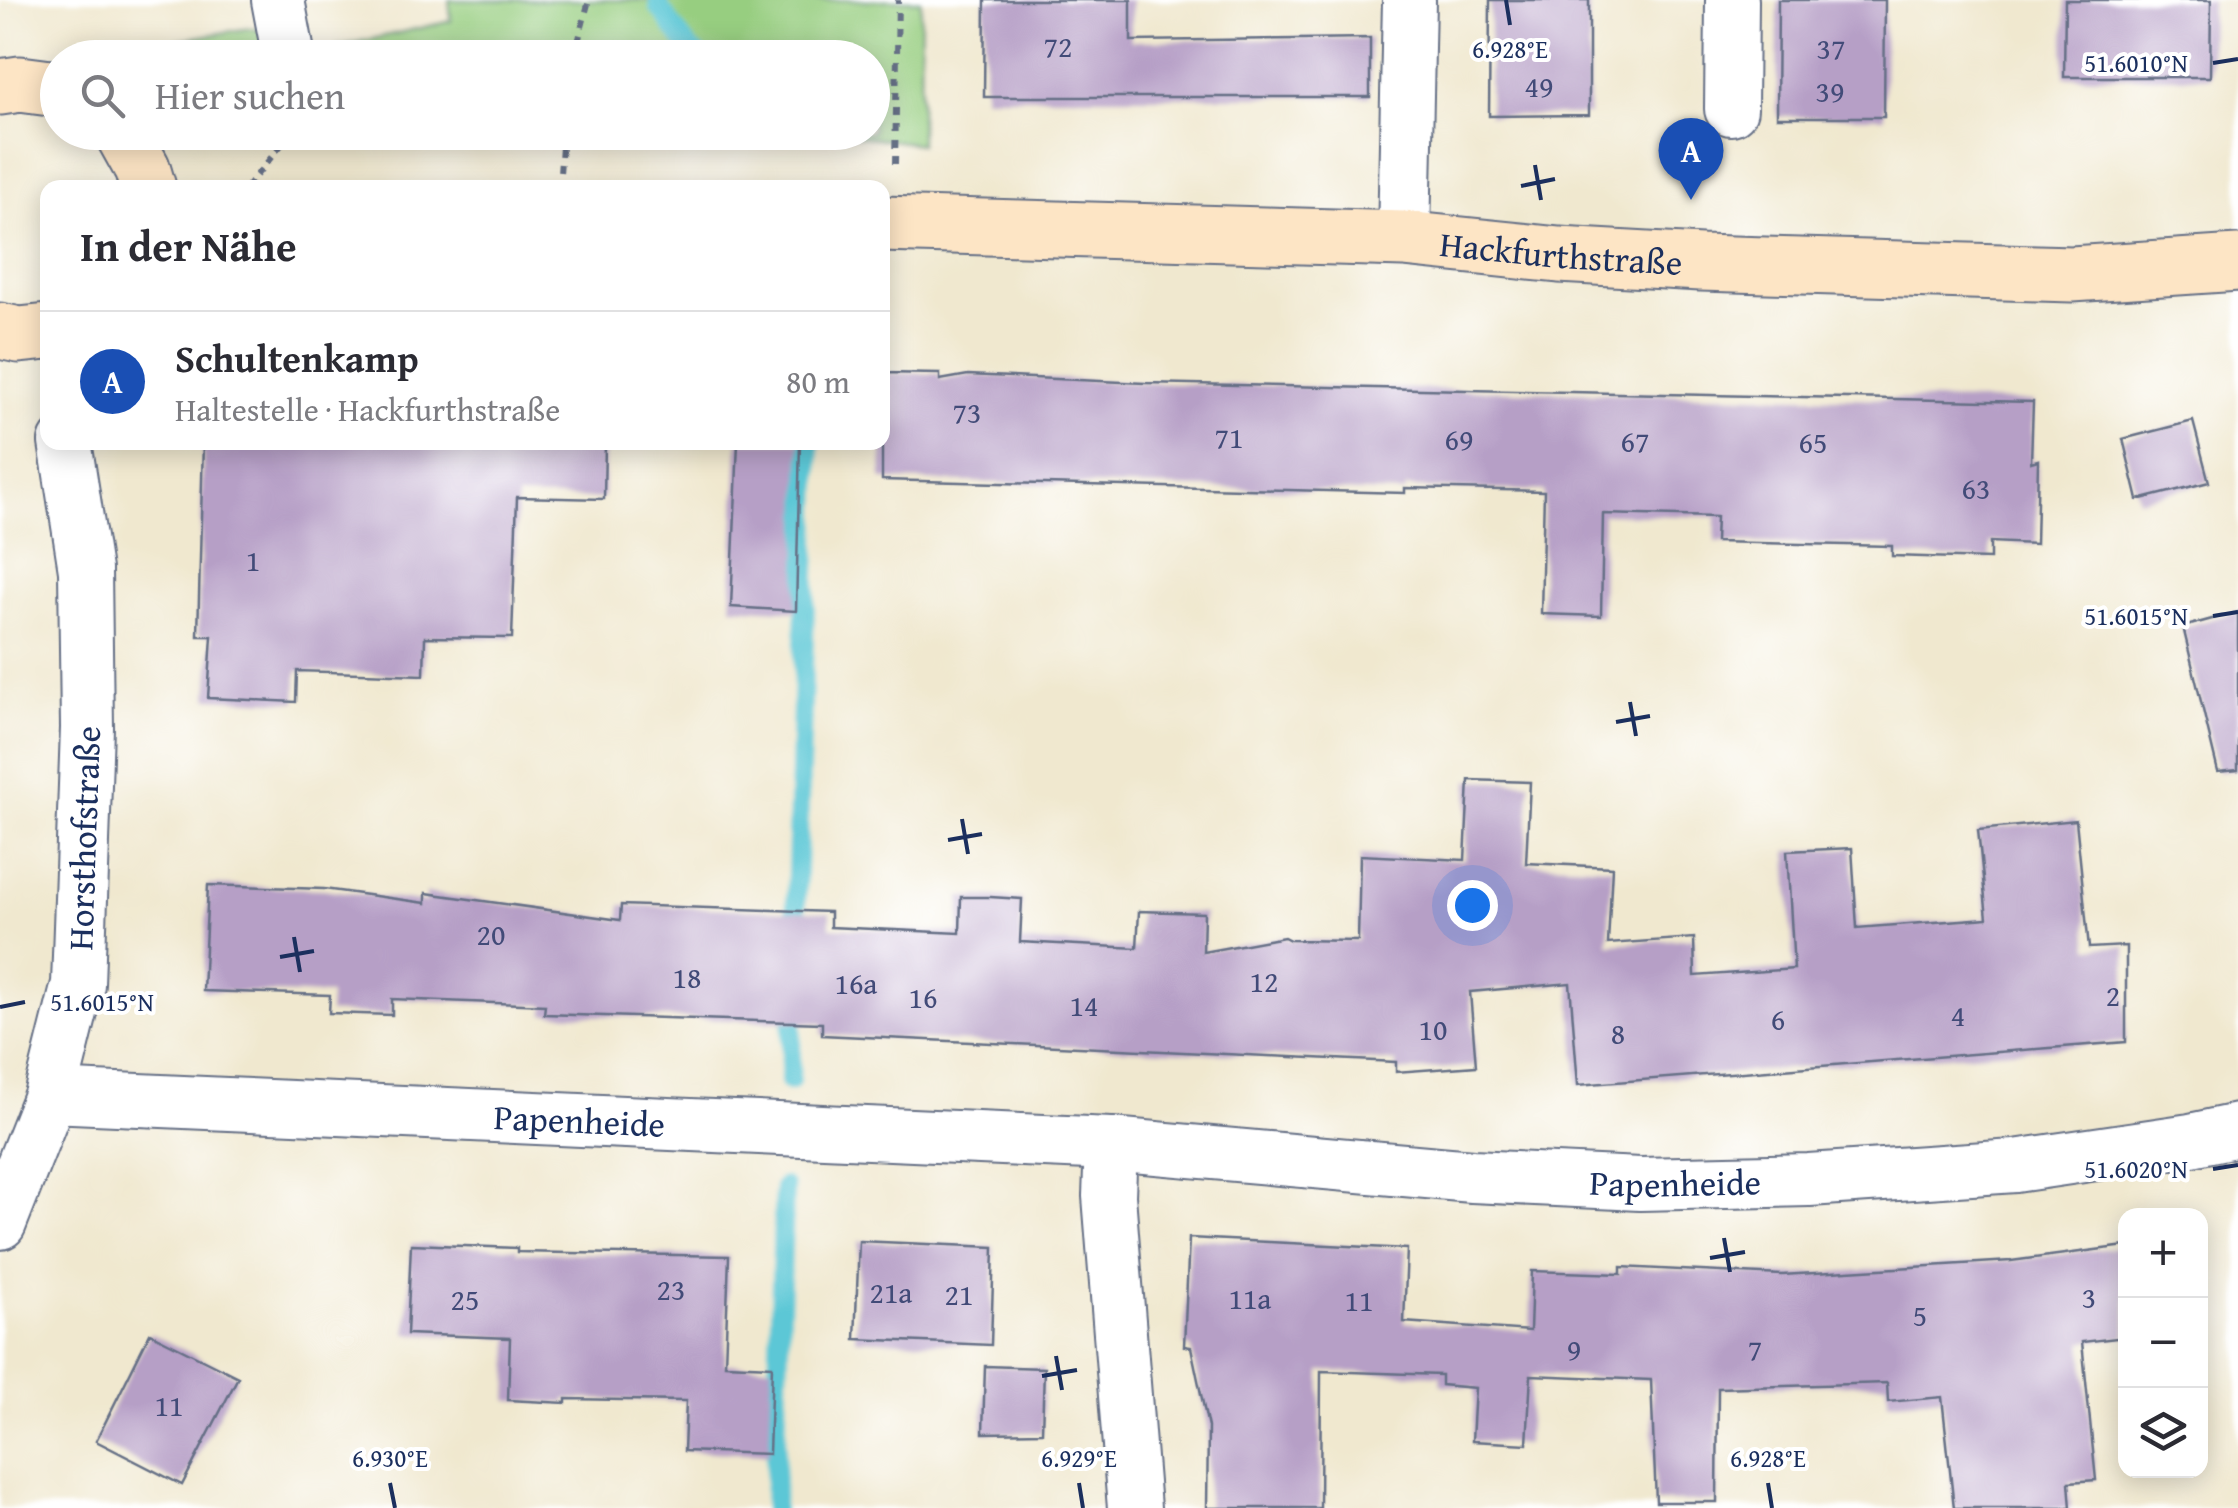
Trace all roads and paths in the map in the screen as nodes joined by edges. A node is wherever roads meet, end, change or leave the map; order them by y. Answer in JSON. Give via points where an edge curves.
{"nodes":[{"id":1,"x":278,"y":0,"type":"edge"},
{"id":2,"x":589,"y":0,"type":"edge"},
{"id":3,"x":898,"y":0,"type":"edge"},
{"id":4,"x":1408,"y":0,"type":"edge"},
{"id":5,"x":1732,"y":0,"type":"edge"},
{"id":6,"x":286,"y":40,"type":"edge"},
{"id":7,"x":579,"y":40,"type":"edge"},
{"id":8,"x":0,"y":87,"type":"edge"},
{"id":9,"x":40,"y":87,"type":"edge"},
{"id":10,"x":1731,"y":109,"type":"dead end"},
{"id":11,"x":132,"y":150,"type":"edge"},
{"id":12,"x":277,"y":150,"type":"edge"},
{"id":13,"x":561,"y":150,"type":"edge"},
{"id":14,"x":146,"y":180,"type":"edge"},
{"id":15,"x":253,"y":180,"type":"edge"},
{"id":16,"x":559,"y":180,"type":"edge"},
{"id":17,"x":890,"y":180,"type":"edge"},
{"id":18,"x":890,"y":224,"type":"edge"},
{"id":19,"x":1404,"y":239,"type":"junction"},
{"id":20,"x":2238,"y":263,"type":"edge"},
{"id":21,"x":0,"y":331,"type":"edge"},
{"id":22,"x":40,"y":334,"type":"edge"},
{"id":23,"x":66,"y":450,"type":"edge"},
{"id":24,"x":50,"y":1096,"type":"junction"},
{"id":25,"x":2238,"y":1130,"type":"edge"},
{"id":26,"x":1111,"y":1144,"type":"junction"},
{"id":27,"x":0,"y":1223,"type":"edge"},
{"id":28,"x":1134,"y":1508,"type":"edge"}],
"edges":[{"from":1,"to":6,"type":"street"},
{"from":2,"to":7,"type":"path"},
{"from":3,"to":17,"type":"path"},
{"from":4,"to":19,"type":"street"},
{"from":5,"to":10,"type":"street"},
{"from":8,"to":9,"type":"street"},
{"from":11,"to":14,"type":"street"},
{"from":12,"to":15,"type":"path"},
{"from":13,"to":16,"type":"path"},
{"from":18,"to":19,"type":"street","name":"Hackfurthstraße"},
{"from":19,"to":20,"type":"street","name":"Hackfurthstraße","via":[[1700,263],[2072,274]]},
{"from":21,"to":22,"type":"street"},
{"from":23,"to":24,"type":"street","name":"Horsthofstraße","via":[[84,570],[87,728],[78,984]]},
{"from":24,"to":26,"type":"street","name":"Papenheide"},
{"from":24,"to":27,"type":"street","name":"Horsthofstraße"},
{"from":25,"to":26,"type":"street","name":"Papenheide","via":[[2015,1166],[1640,1184]]},
{"from":26,"to":28,"type":"street","via":[[1109,1196]]}]}
